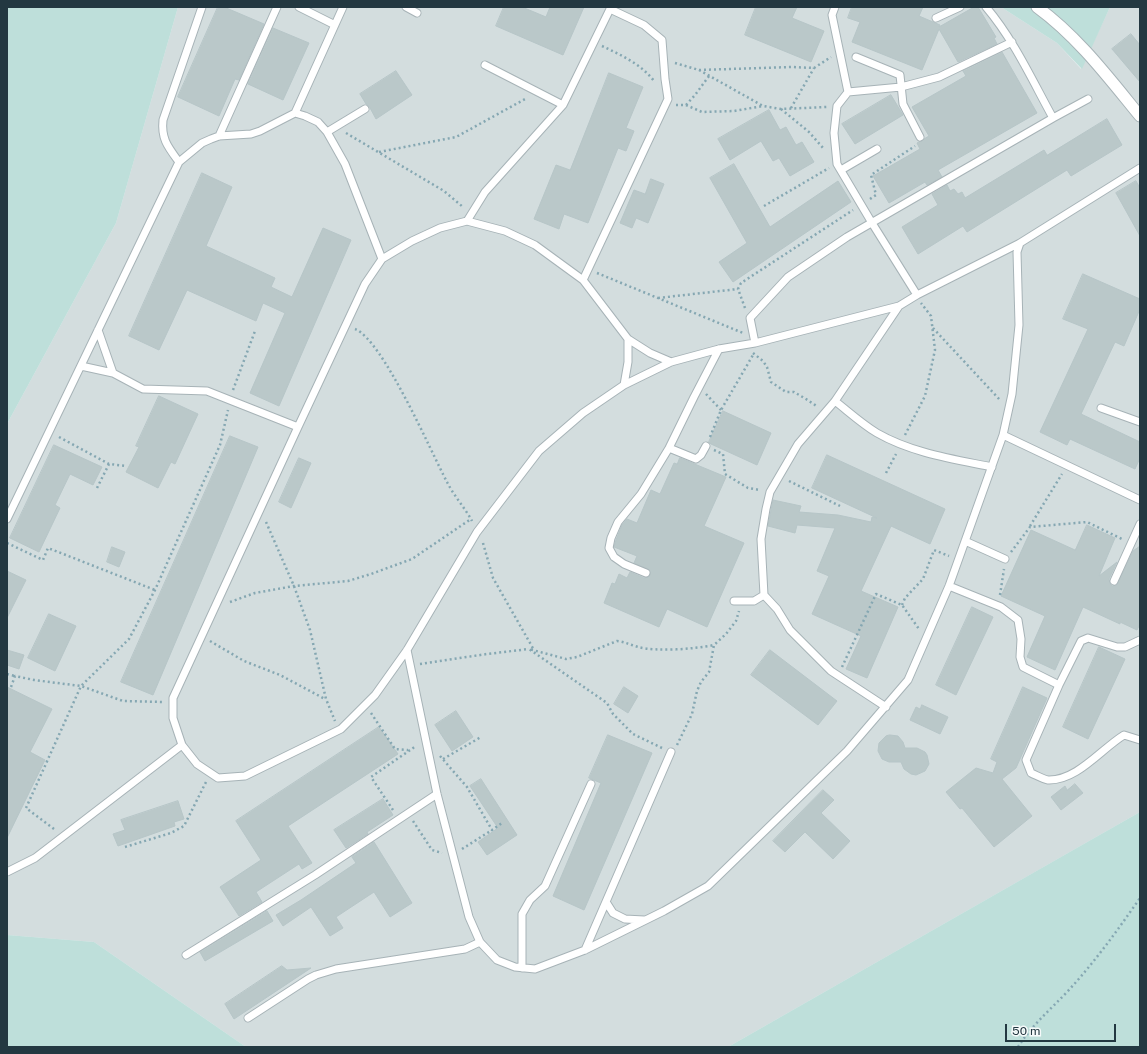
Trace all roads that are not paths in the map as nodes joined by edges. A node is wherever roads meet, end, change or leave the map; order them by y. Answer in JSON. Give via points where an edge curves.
{"nodes":[{"id":1,"x":202,"y":7,"type":"edge"},
{"id":2,"x":277,"y":7,"type":"edge"},
{"id":3,"x":299,"y":7,"type":"edge"},
{"id":4,"x":344,"y":7,"type":"edge"},
{"id":5,"x":406,"y":7,"type":"edge"},
{"id":6,"x":835,"y":7,"type":"edge"},
{"id":7,"x":960,"y":7,"type":"edge"},
{"id":8,"x":986,"y":7,"type":"edge"},
{"id":9,"x":1037,"y":7,"type":"edge"},
{"id":10,"x":610,"y":8,"type":"edge"},
{"id":11,"x":417,"y":13,"type":"dead end"},
{"id":12,"x":936,"y":18,"type":"dead end"},
{"id":13,"x":335,"y":25,"type":"junction"},
{"id":14,"x":1012,"y":42,"type":"junction"},
{"id":15,"x":856,"y":57,"type":"dead end"},
{"id":16,"x":485,"y":65,"type":"dead end"},
{"id":17,"x":901,"y":87,"type":"junction"},
{"id":18,"x":848,"y":92,"type":"junction"},
{"id":19,"x":1088,"y":99,"type":"dead end"},
{"id":20,"x":563,"y":105,"type":"junction"},
{"id":21,"x":365,"y":109,"type":"dead end"},
{"id":22,"x":295,"y":113,"type":"junction"},
{"id":23,"x":1140,"y":116,"type":"edge"},
{"id":24,"x":1053,"y":118,"type":"junction"},
{"id":25,"x":327,"y":132,"type":"junction"},
{"id":26,"x":219,"y":136,"type":"junction"},
{"id":27,"x":920,"y":137,"type":"road end"},
{"id":28,"x":877,"y":149,"type":"dead end"},
{"id":29,"x":179,"y":162,"type":"junction"},
{"id":30,"x":1140,"y":168,"type":"edge"},
{"id":31,"x":841,"y":170,"type":"junction"},
{"id":32,"x":467,"y":221,"type":"junction"},
{"id":33,"x":872,"y":224,"type":"junction"},
{"id":34,"x":1020,"y":243,"type":"junction"},
{"id":35,"x":382,"y":259,"type":"junction"},
{"id":36,"x":583,"y":280,"type":"junction"},
{"id":37,"x":917,"y":295,"type":"junction"},
{"id":38,"x":898,"y":306,"type":"junction"},
{"id":39,"x":98,"y":330,"type":"junction"},
{"id":40,"x":628,"y":339,"type":"junction"},
{"id":41,"x":753,"y":343,"type":"junction"},
{"id":42,"x":719,"y":349,"type":"junction"},
{"id":43,"x":670,"y":362,"type":"junction"},
{"id":44,"x":81,"y":366,"type":"junction"},
{"id":45,"x":113,"y":373,"type":"junction"},
{"id":46,"x":624,"y":385,"type":"junction"},
{"id":47,"x":835,"y":401,"type":"junction"},
{"id":48,"x":1101,"y":408,"type":"dead end"},
{"id":49,"x":1140,"y":422,"type":"edge"},
{"id":50,"x":298,"y":427,"type":"junction"},
{"id":51,"x":1003,"y":435,"type":"junction"},
{"id":52,"x":706,"y":446,"type":"road end"},
{"id":53,"x":669,"y":448,"type":"junction"},
{"id":54,"x":992,"y":467,"type":"junction"},
{"id":55,"x":1140,"y":500,"type":"edge"},
{"id":56,"x":7,"y":519,"type":"edge"},
{"id":57,"x":1140,"y":524,"type":"edge"},
{"id":58,"x":965,"y":541,"type":"junction"},
{"id":59,"x":1006,"y":559,"type":"road end"},
{"id":60,"x":646,"y":573,"type":"dead end"},
{"id":61,"x":1114,"y":581,"type":"dead end"},
{"id":62,"x":949,"y":586,"type":"junction"},
{"id":63,"x":764,"y":595,"type":"junction"},
{"id":64,"x":734,"y":601,"type":"dead end"},
{"id":65,"x":1140,"y":640,"type":"edge"},
{"id":66,"x":406,"y":650,"type":"junction"},
{"id":67,"x":1059,"y":685,"type":"junction"},
{"id":68,"x":886,"y":707,"type":"junction"},
{"id":69,"x":1140,"y":740,"type":"edge"},
{"id":70,"x":182,"y":746,"type":"junction"},
{"id":71,"x":671,"y":752,"type":"road end"},
{"id":72,"x":591,"y":784,"type":"dead end"},
{"id":73,"x":437,"y":794,"type":"junction"},
{"id":74,"x":7,"y":872,"type":"edge"},
{"id":75,"x":606,"y":902,"type":"junction"},
{"id":76,"x":644,"y":920,"type":"junction"},
{"id":77,"x":480,"y":942,"type":"junction"},
{"id":78,"x":585,"y":950,"type":"junction"},
{"id":79,"x":186,"y":955,"type":"dead end"},
{"id":80,"x":522,"y":968,"type":"junction"},
{"id":81,"x":248,"y":1018,"type":"dead end"}],
"edges":[{"from":1,"to":29,"type":"lane","via":[[163,120],[164,140]]},
{"from":2,"to":26,"type":"lane"},
{"from":3,"to":13,"type":"lane"},
{"from":4,"to":13,"type":"lane"},
{"from":5,"to":11,"type":"lane"},
{"from":6,"to":18,"type":"lane","via":[[832,15]]},
{"from":7,"to":12,"type":"lane"},
{"from":8,"to":14,"type":"lane"},
{"from":9,"to":23,"type":"street","via":[[1084,49]]},
{"from":10,"to":20,"type":"lane"},
{"from":10,"to":36,"type":"lane","via":[[644,25],[662,40],[668,99]]},
{"from":13,"to":22,"type":"lane"},
{"from":14,"to":17,"type":"lane","via":[[939,78]]},
{"from":14,"to":24,"type":"lane"},
{"from":15,"to":17,"type":"lane","via":[[900,75]]},
{"from":16,"to":20,"type":"lane"},
{"from":17,"to":18,"type":"lane"},
{"from":17,"to":27,"type":"lane","via":[[903,104]]},
{"from":18,"to":31,"type":"lane","via":[[837,106],[834,133],[837,164]]},
{"from":19,"to":24,"type":"lane"},
{"from":20,"to":32,"type":"lane","via":[[484,192]]},
{"from":21,"to":25,"type":"lane"},
{"from":22,"to":25,"type":"lane","via":[[318,122]]},
{"from":22,"to":26,"type":"lane","via":[[251,134]]},
{"from":24,"to":33,"type":"lane"},
{"from":25,"to":35,"type":"lane","via":[[345,164]]},
{"from":26,"to":29,"type":"lane","via":[[202,143]]},
{"from":28,"to":31,"type":"lane"},
{"from":29,"to":39,"type":"lane"},
{"from":30,"to":34,"type":"lane"},
{"from":31,"to":33,"type":"lane"},
{"from":32,"to":35,"type":"lane","via":[[440,228]]},
{"from":32,"to":36,"type":"lane","via":[[505,231],[535,245]]},
{"from":33,"to":37,"type":"lane"},
{"from":33,"to":41,"type":"lane","via":[[847,237],[788,277],[750,318]]},
{"from":34,"to":37,"type":"lane"},
{"from":34,"to":51,"type":"lane","via":[[1017,252],[1019,325],[1012,394]]},
{"from":35,"to":50,"type":"lane","via":[[366,284]]},
{"from":36,"to":40,"type":"lane"},
{"from":37,"to":38,"type":"lane"},
{"from":38,"to":41,"type":"lane"},
{"from":38,"to":47,"type":"lane"},
{"from":39,"to":44,"type":"lane"},
{"from":39,"to":45,"type":"lane"},
{"from":40,"to":43,"type":"lane"},
{"from":40,"to":46,"type":"lane"},
{"from":41,"to":42,"type":"lane"},
{"from":42,"to":43,"type":"lane"},
{"from":42,"to":53,"type":"lane"},
{"from":43,"to":46,"type":"lane"},
{"from":44,"to":45,"type":"lane"},
{"from":44,"to":56,"type":"lane"},
{"from":45,"to":50,"type":"lane","via":[[143,389],[207,391]]},
{"from":46,"to":66,"type":"lane","via":[[582,413],[539,451],[477,532]]},
{"from":47,"to":54,"type":"lane","via":[[877,432],[901,444],[921,452]]},
{"from":47,"to":63,"type":"lane","via":[[798,444],[770,492],[761,539]]},
{"from":48,"to":49,"type":"lane"},
{"from":50,"to":70,"type":"lane","via":[[173,698],[173,718]]},
{"from":51,"to":54,"type":"lane"},
{"from":51,"to":55,"type":"lane"},
{"from":52,"to":53,"type":"lane","via":[[696,459]]},
{"from":53,"to":60,"type":"lane","via":[[641,494],[618,522],[609,548],[614,557],[624,564]]},
{"from":54,"to":58,"type":"lane"},
{"from":57,"to":61,"type":"lane"},
{"from":58,"to":59,"type":"lane"},
{"from":58,"to":62,"type":"lane"},
{"from":62,"to":67,"type":"lane","via":[[1000,607],[1018,620],[1023,667]]},
{"from":62,"to":68,"type":"lane","via":[[908,680]]},
{"from":63,"to":64,"type":"lane","via":[[754,601]]},
{"from":63,"to":68,"type":"lane","via":[[777,609],[790,630],[827,668]]},
{"from":65,"to":67,"type":"lane","via":[[1117,648],[1088,638],[1081,641]]},
{"from":66,"to":70,"type":"lane","via":[[375,695],[341,729],[245,776],[218,778],[197,764]]},
{"from":66,"to":73,"type":"lane"},
{"from":67,"to":69,"type":"lane","via":[[1026,760],[1030,773],[1047,780],[1065,778],[1089,763],[1124,735]]},
{"from":68,"to":76,"type":"lane","via":[[847,751],[708,886]]},
{"from":70,"to":74,"type":"lane","via":[[35,858]]},
{"from":71,"to":75,"type":"lane"},
{"from":72,"to":80,"type":"lane","via":[[545,886],[530,900],[522,914]]},
{"from":73,"to":77,"type":"lane","via":[[469,917]]},
{"from":73,"to":79,"type":"lane","via":[[315,875]]},
{"from":75,"to":76,"type":"lane","via":[[613,913],[625,919]]},
{"from":75,"to":78,"type":"lane"},
{"from":76,"to":78,"type":"lane"},
{"from":77,"to":80,"type":"lane","via":[[497,960]]},
{"from":77,"to":81,"type":"lane","via":[[465,949],[336,969],[316,975]]},
{"from":78,"to":80,"type":"lane","via":[[536,969]]}]}
